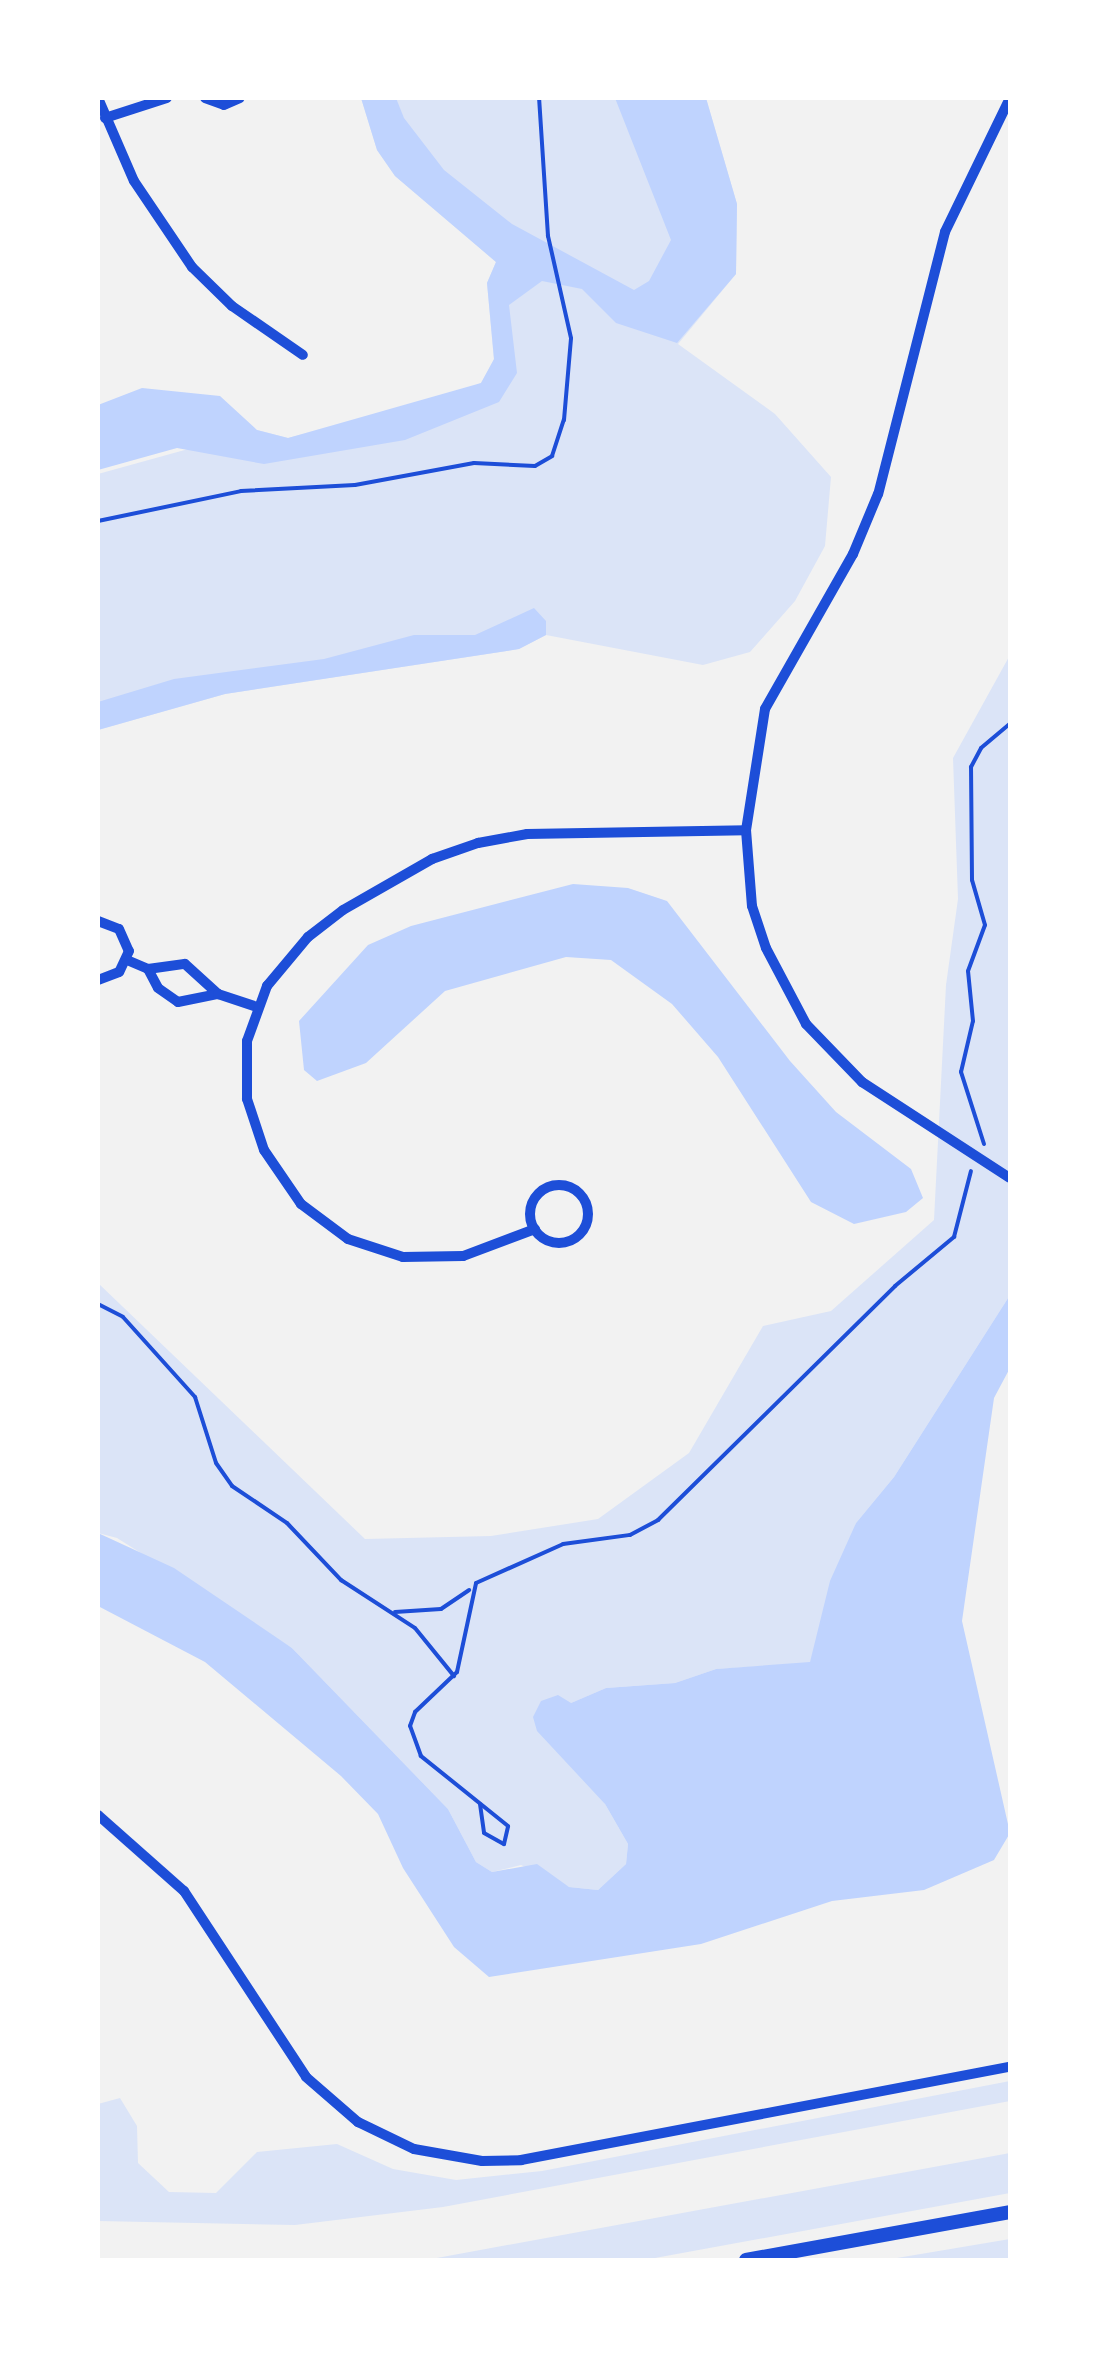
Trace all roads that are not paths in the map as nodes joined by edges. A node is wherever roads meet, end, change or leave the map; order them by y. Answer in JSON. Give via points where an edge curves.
{"nodes":[{"id":1,"x":98,"y":98,"type":"edge"},
{"id":2,"x":167,"y":98,"type":"edge"},
{"id":3,"x":204,"y":98,"type":"edge"},
{"id":4,"x":240,"y":98,"type":"edge"},
{"id":5,"x":1010,"y":98,"type":"edge"},
{"id":6,"x":105,"y":118,"type":"junction"},
{"id":7,"x":303,"y":356,"type":"dead end"},
{"id":8,"x":746,"y":830,"type":"junction"},
{"id":9,"x":98,"y":921,"type":"edge"},
{"id":10,"x":127,"y":960,"type":"junction"},
{"id":11,"x":148,"y":968,"type":"junction"},
{"id":12,"x":98,"y":980,"type":"edge"},
{"id":13,"x":218,"y":994,"type":"junction"},
{"id":14,"x":257,"y":1007,"type":"junction"},
{"id":15,"x":1010,"y":1178,"type":"edge"},
{"id":16,"x":535,"y":1229,"type":"junction"},
{"id":17,"x":98,"y":1815,"type":"edge"},
{"id":18,"x":1010,"y":2067,"type":"edge"},
{"id":19,"x":1010,"y":2212,"type":"edge"},
{"id":20,"x":746,"y":2260,"type":"edge"}],
"edges":[{"from":1,"to":6,"type":"street"},
{"from":2,"to":6,"type":"street"},
{"from":3,"to":4,"type":"street","via":[[224,105]]},
{"from":5,"to":8,"type":"street","via":[[946,232],[878,494],[853,554],[765,709]]},
{"from":6,"to":7,"type":"street","via":[[157,223],[192,267],[232,306]]},
{"from":8,"to":14,"type":"street","via":[[527,834],[432,859],[308,937]]},
{"from":8,"to":15,"type":"street","via":[[752,906],[772,962],[806,1024],[862,1082]]},
{"from":9,"to":10,"type":"street","via":[[122,933]]},
{"from":10,"to":11,"type":"street"},
{"from":10,"to":12,"type":"street","via":[[115,975]]},
{"from":11,"to":13,"type":"street","via":[[185,964]]},
{"from":11,"to":13,"type":"street","via":[[158,988],[178,1002]]},
{"from":13,"to":14,"type":"street"},
{"from":14,"to":16,"type":"street","via":[[244,1072],[254,1125],[277,1174],[318,1220],[370,1248],[433,1258],[502,1246]]},
{"from":16,"to":16,"type":"street","via":[[552,1242],[575,1238],[588,1219],[583,1196],[562,1184],[544,1188],[530,1208]]},
{"from":17,"to":18,"type":"street","via":[[161,1867],[195,1906],[306,2076],[358,2122],[414,2149],[521,2160]]},
{"from":19,"to":20,"type":"street"}]}
